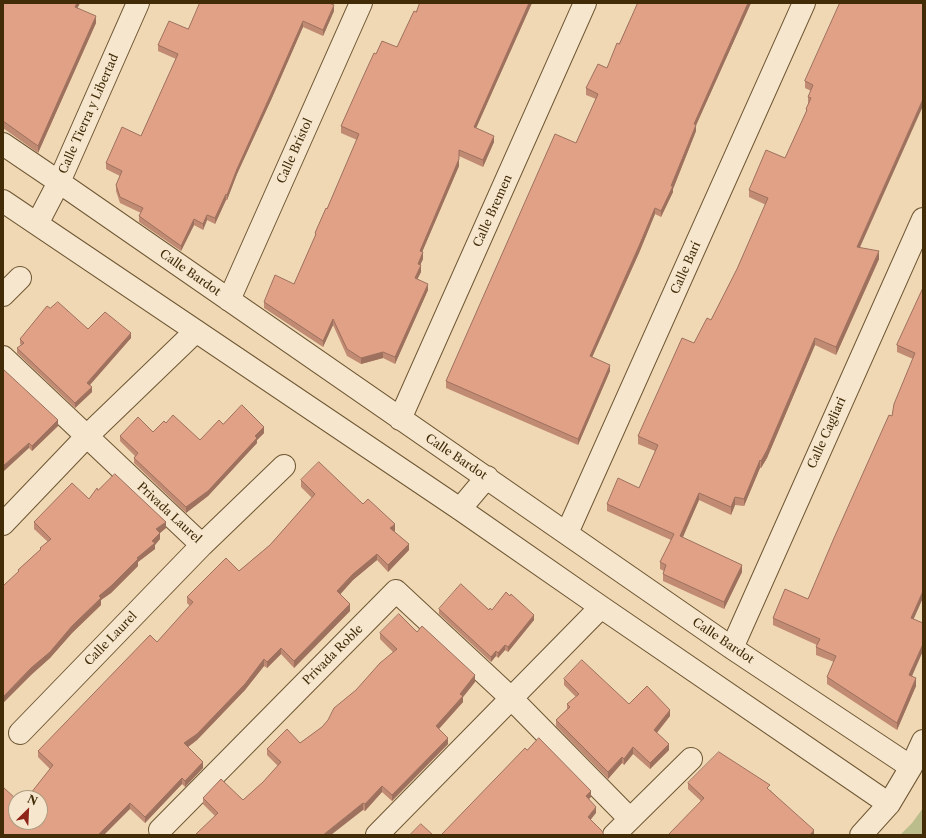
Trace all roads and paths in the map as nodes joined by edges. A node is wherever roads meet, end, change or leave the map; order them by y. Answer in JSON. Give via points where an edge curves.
{"nodes":[{"id":1,"x":138,"y":3,"type":"edge"},
{"id":2,"x":362,"y":3,"type":"edge"},
{"id":3,"x":585,"y":3,"type":"edge"},
{"id":4,"x":804,"y":3,"type":"edge"},
{"id":5,"x":3,"y":144,"type":"edge"},
{"id":6,"x":59,"y":182,"type":"junction"},
{"id":7,"x":3,"y":201,"type":"edge"},
{"id":8,"x":923,"y":219,"type":"edge"},
{"id":9,"x":37,"y":224,"type":"junction"},
{"id":10,"x":20,"y":278,"type":"dead end"},
{"id":11,"x":3,"y":295,"type":"edge"},
{"id":12,"x":228,"y":300,"type":"junction"},
{"id":13,"x":196,"y":331,"type":"junction"},
{"id":14,"x":3,"y":357,"type":"edge"},
{"id":15,"x":400,"y":419,"type":"junction"},
{"id":16,"x":87,"y":436,"type":"junction"},
{"id":17,"x":284,"y":466,"type":"dead end"},
{"id":18,"x":487,"y":477,"type":"junction"},
{"id":19,"x":460,"y":509,"type":"junction"},
{"id":20,"x":3,"y":524,"type":"edge"},
{"id":21,"x":567,"y":533,"type":"junction"},
{"id":22,"x":202,"y":545,"type":"junction"},
{"id":23,"x":601,"y":607,"type":"junction"},
{"id":24,"x":732,"y":648,"type":"junction"},
{"id":25,"x":511,"y":698,"type":"junction"},
{"id":26,"x":20,"y":733,"type":"dead end"},
{"id":27,"x":923,"y":741,"type":"edge"},
{"id":28,"x":691,"y":759,"type":"dead end"},
{"id":29,"x":911,"y":767,"type":"junction"},
{"id":30,"x":889,"y":804,"type":"junction"},
{"id":31,"x":630,"y":819,"type":"junction"},
{"id":32,"x":160,"y":830,"type":"dead end"},
{"id":33,"x":376,"y":835,"type":"edge"},
{"id":34,"x":614,"y":835,"type":"edge"},
{"id":35,"x":861,"y":835,"type":"edge"}],
"edges":[{"from":1,"to":6,"type":"street","name":"Calle Tierra y Libertad"},
{"from":2,"to":12,"type":"street","name":"Calle Brístol"},
{"from":3,"to":15,"type":"street","name":"Calle Bremen"},
{"from":4,"to":21,"type":"street","name":"Calle Barí"},
{"from":5,"to":6,"type":"street","name":"Calle Bardot"},
{"from":6,"to":9,"type":"street","name":"Calle Tierra y Libertad"},
{"from":6,"to":12,"type":"street","name":"Calle Bardot"},
{"from":7,"to":9,"type":"street"},
{"from":8,"to":24,"type":"street","name":"Calle Cagliari"},
{"from":9,"to":13,"type":"street"},
{"from":10,"to":11,"type":"street"},
{"from":12,"to":15,"type":"street","name":"Calle Bardot"},
{"from":13,"to":16,"type":"street"},
{"from":13,"to":19,"type":"street"},
{"from":14,"to":16,"type":"street","name":"Privada Laurel"},
{"from":15,"to":18,"type":"street","name":"Calle Bardot"},
{"from":16,"to":20,"type":"street"},
{"from":16,"to":22,"type":"street","name":"Privada Laurel"},
{"from":17,"to":22,"type":"street","name":"Privada Laurel"},
{"from":18,"to":19,"type":"street"},
{"from":18,"to":21,"type":"street","name":"Calle Bardot"},
{"from":19,"to":23,"type":"street"},
{"from":21,"to":24,"type":"street","name":"Calle Bardot"},
{"from":22,"to":26,"type":"street","name":"Calle Laurel"},
{"from":23,"to":25,"type":"street"},
{"from":23,"to":30,"type":"street"},
{"from":24,"to":29,"type":"street","name":"Calle Bardot"},
{"from":25,"to":31,"type":"street","name":"Privada Roble"},
{"from":25,"to":32,"type":"street","name":"Privada Roble","via":[[396,591]]},
{"from":25,"to":33,"type":"street"},
{"from":27,"to":29,"type":"street"},
{"from":28,"to":31,"type":"street"},
{"from":29,"to":30,"type":"street"},
{"from":30,"to":35,"type":"street"},
{"from":31,"to":34,"type":"street"}]}
